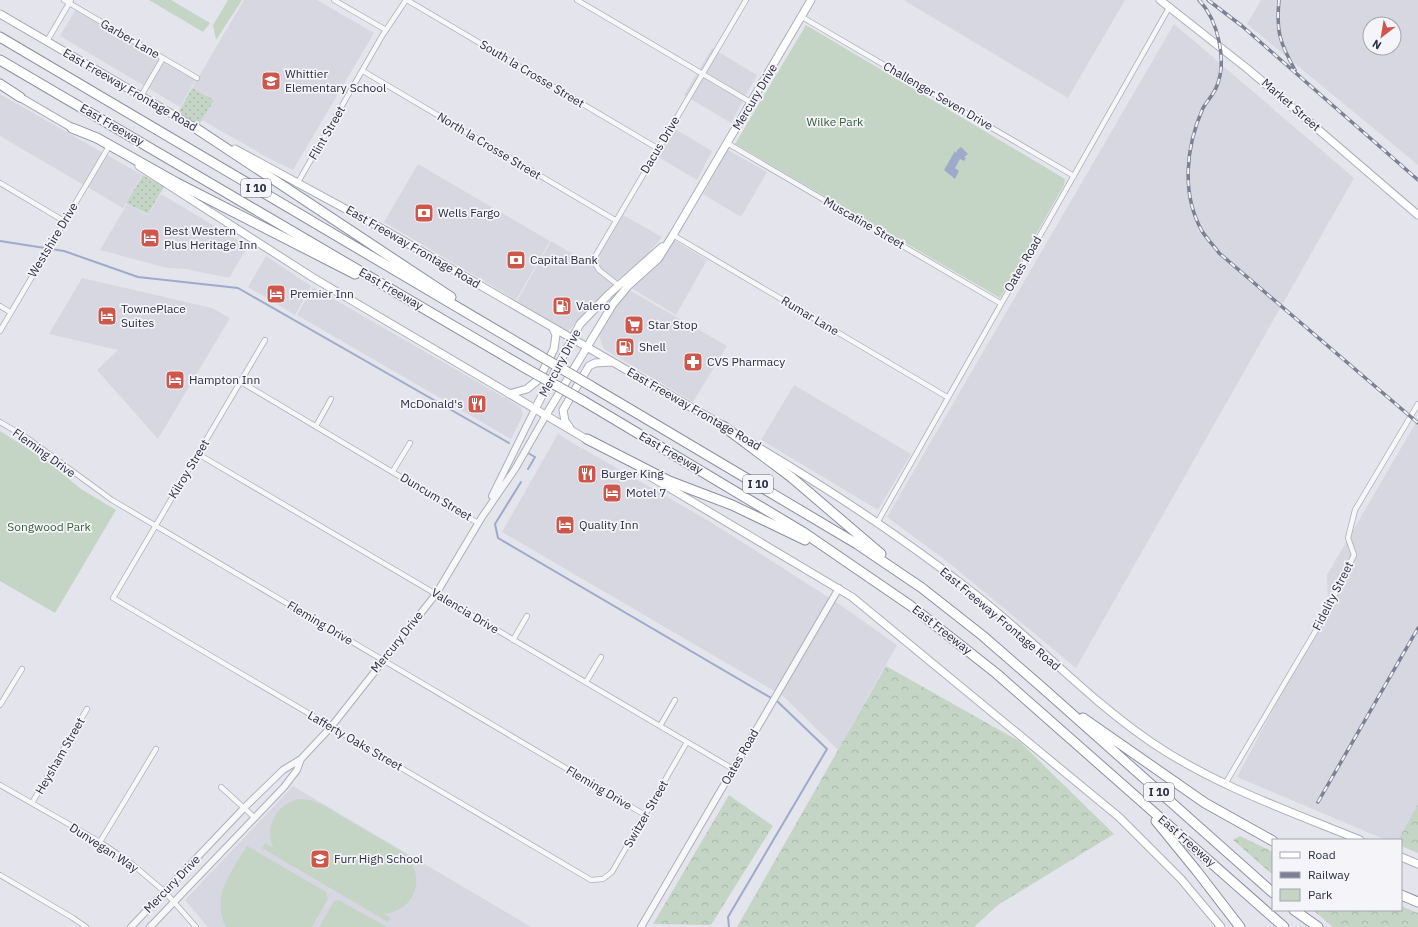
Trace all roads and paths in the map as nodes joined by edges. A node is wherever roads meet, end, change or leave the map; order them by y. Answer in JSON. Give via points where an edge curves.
{"nodes":[{"id":1,"x":64,"y":0,"type":"edge"},
{"id":2,"x":334,"y":0,"type":"edge"},
{"id":3,"x":406,"y":0,"type":"edge"},
{"id":4,"x":577,"y":0,"type":"edge"},
{"id":5,"x":746,"y":0,"type":"edge"},
{"id":6,"x":811,"y":0,"type":"edge"},
{"id":7,"x":1160,"y":0,"type":"edge"},
{"id":8,"x":70,"y":1,"type":"edge"},
{"id":9,"x":1170,"y":6,"type":"junction"},
{"id":10,"x":0,"y":14,"type":"edge"},
{"id":11,"x":802,"y":17,"type":"junction"},
{"id":12,"x":386,"y":30,"type":"junction"},
{"id":13,"x":0,"y":37,"type":"edge"},
{"id":14,"x":47,"y":41,"type":"junction"},
{"id":15,"x":163,"y":58,"type":"junction"},
{"id":16,"x":0,"y":60,"type":"edge"},
{"id":17,"x":363,"y":71,"type":"junction"},
{"id":18,"x":703,"y":74,"type":"junction"},
{"id":19,"x":197,"y":78,"type":"dead end"},
{"id":20,"x":0,"y":85,"type":"edge"},
{"id":21,"x":141,"y":96,"type":"junction"},
{"id":22,"x":20,"y":97,"type":"joint"},
{"id":23,"x":752,"y":103,"type":"junction"},
{"id":24,"x":72,"y":128,"type":"junction"},
{"id":25,"x":197,"y":129,"type":"junction"},
{"id":26,"x":727,"y":143,"type":"junction"},
{"id":27,"x":108,"y":148,"type":"junction"},
{"id":28,"x":657,"y":148,"type":"junction"},
{"id":29,"x":1074,"y":176,"type":"junction"},
{"id":30,"x":0,"y":183,"type":"edge"},
{"id":31,"x":297,"y":184,"type":"junction"},
{"id":32,"x":1418,"y":215,"type":"edge"},
{"id":33,"x":615,"y":220,"type":"junction"},
{"id":34,"x":64,"y":221,"type":"junction"},
{"id":35,"x":674,"y":236,"type":"junction"},
{"id":36,"x":618,"y":285,"type":"junction"},
{"id":37,"x":1000,"y":303,"type":"junction"},
{"id":38,"x":0,"y":306,"type":"edge"},
{"id":39,"x":10,"y":312,"type":"junction"},
{"id":40,"x":439,"y":316,"type":"junction"},
{"id":41,"x":553,"y":328,"type":"junction"},
{"id":42,"x":0,"y":331,"type":"edge"},
{"id":43,"x":572,"y":338,"type":"junction"},
{"id":44,"x":511,"y":339,"type":"junction"},
{"id":45,"x":265,"y":340,"type":"dead end"},
{"id":46,"x":586,"y":347,"type":"junction"},
{"id":47,"x":612,"y":362,"type":"junction"},
{"id":48,"x":241,"y":382,"type":"junction"},
{"id":49,"x":509,"y":394,"type":"junction"},
{"id":50,"x":947,"y":397,"type":"junction"},
{"id":51,"x":331,"y":399,"type":"dead end"},
{"id":52,"x":1418,"y":404,"type":"edge"},
{"id":53,"x":535,"y":409,"type":"junction"},
{"id":54,"x":546,"y":415,"type":"junction"},
{"id":55,"x":0,"y":422,"type":"edge"},
{"id":56,"x":316,"y":426,"type":"junction"},
{"id":57,"x":723,"y":426,"type":"junction"},
{"id":58,"x":571,"y":430,"type":"junction"},
{"id":59,"x":587,"y":439,"type":"junction"},
{"id":60,"x":410,"y":443,"type":"dead end"},
{"id":61,"x":198,"y":454,"type":"junction"},
{"id":62,"x":393,"y":471,"type":"junction"},
{"id":63,"x":482,"y":517,"type":"junction"},
{"id":64,"x":877,"y":522,"type":"junction"},
{"id":65,"x":478,"y":523,"type":"junction"},
{"id":66,"x":155,"y":526,"type":"junction"},
{"id":67,"x":847,"y":561,"type":"junction"},
{"id":68,"x":839,"y":588,"type":"junction"},
{"id":69,"x":922,"y":588,"type":"junction"},
{"id":70,"x":436,"y":594,"type":"junction"},
{"id":71,"x":113,"y":598,"type":"joint"},
{"id":72,"x":527,"y":616,"type":"dead end"},
{"id":73,"x":513,"y":640,"type":"junction"},
{"id":74,"x":601,"y":657,"type":"dead end"},
{"id":75,"x":383,"y":660,"type":"junction"},
{"id":76,"x":22,"y":669,"type":"dead end"},
{"id":77,"x":586,"y":682,"type":"junction"},
{"id":78,"x":1045,"y":690,"type":"junction"},
{"id":79,"x":675,"y":700,"type":"dead end"},
{"id":80,"x":0,"y":705,"type":"edge"},
{"id":81,"x":87,"y":709,"type":"dead end"},
{"id":82,"x":660,"y":726,"type":"junction"},
{"id":83,"x":331,"y":727,"type":"junction"},
{"id":84,"x":687,"y":742,"type":"junction"},
{"id":85,"x":156,"y":749,"type":"dead end"},
{"id":86,"x":302,"y":759,"type":"junction"},
{"id":87,"x":1100,"y":765,"type":"junction"},
{"id":88,"x":732,"y":770,"type":"junction"},
{"id":89,"x":1225,"y":784,"type":"junction"},
{"id":90,"x":0,"y":785,"type":"edge"},
{"id":91,"x":221,"y":787,"type":"dead end"},
{"id":92,"x":32,"y":803,"type":"junction"},
{"id":93,"x":244,"y":808,"type":"junction"},
{"id":94,"x":645,"y":815,"type":"junction"},
{"id":95,"x":255,"y":818,"type":"junction"},
{"id":96,"x":1272,"y":839,"type":"edge"},
{"id":97,"x":1358,"y":839,"type":"edge"},
{"id":98,"x":100,"y":842,"type":"junction"},
{"id":99,"x":1402,"y":857,"type":"edge"},
{"id":100,"x":1418,"y":864,"type":"edge"},
{"id":101,"x":0,"y":875,"type":"edge"},
{"id":102,"x":598,"y":879,"type":"joint"},
{"id":103,"x":165,"y":892,"type":"junction"},
{"id":104,"x":1272,"y":892,"type":"edge"},
{"id":105,"x":1402,"y":895,"type":"edge"},
{"id":106,"x":174,"y":902,"type":"junction"},
{"id":107,"x":1418,"y":902,"type":"edge"},
{"id":108,"x":1294,"y":911,"type":"edge"},
{"id":109,"x":1294,"y":911,"type":"edge"},
{"id":110,"x":86,"y":927,"type":"edge"},
{"id":111,"x":131,"y":927,"type":"edge"},
{"id":112,"x":150,"y":927,"type":"edge"},
{"id":113,"x":196,"y":927,"type":"edge"},
{"id":114,"x":641,"y":927,"type":"edge"},
{"id":115,"x":1221,"y":927,"type":"edge"},
{"id":116,"x":1240,"y":927,"type":"edge"},
{"id":117,"x":1284,"y":927,"type":"edge"},
{"id":118,"x":1311,"y":927,"type":"edge"},
{"id":119,"x":1318,"y":927,"type":"edge"}],
"edges":[{"from":1,"to":8,"type":"street","name":"Garber Lane"},
{"from":2,"to":12,"type":"street"},
{"from":3,"to":12,"type":"street","name":"Flint Street"},
{"from":3,"to":28,"type":"street","name":"South la Crosse Street"},
{"from":4,"to":18,"type":"street"},
{"from":5,"to":18,"type":"street","name":"Dacus Drive"},
{"from":6,"to":11,"type":"main road","name":"Mercury Drive"},
{"from":7,"to":9,"type":"main road","name":"Market Street"},
{"from":8,"to":14,"type":"street"},
{"from":8,"to":15,"type":"street","name":"Garber Lane"},
{"from":9,"to":29,"type":"street","name":"Oates Road"},
{"from":9,"to":32,"type":"main road","name":"Market Street"},
{"from":10,"to":14,"type":"main road","name":"East Freeway Frontage Road"},
{"from":11,"to":23,"type":"main road","name":"Mercury Drive"},
{"from":11,"to":29,"type":"street","name":"Challenger Seven Drive"},
{"from":12,"to":17,"type":"street","name":"Flint Street"},
{"from":13,"to":44,"type":"highway","name":"East Freeway","number":"I 10"},
{"from":14,"to":21,"type":"main road","name":"East Freeway Frontage Road"},
{"from":15,"to":19,"type":"street","name":"Garber Lane"},
{"from":15,"to":21,"type":"street"},
{"from":16,"to":40,"type":"highway","name":"East Freeway","number":"I 10"},
{"from":17,"to":31,"type":"street","name":"Flint Street"},
{"from":17,"to":33,"type":"street","name":"North la Crosse Street"},
{"from":18,"to":23,"type":"street"},
{"from":18,"to":28,"type":"street","name":"Dacus Drive"},
{"from":20,"to":22,"type":"highway"},
{"from":21,"to":25,"type":"main road","name":"East Freeway Frontage Road"},
{"from":22,"to":24,"type":"main road"},
{"from":23,"to":26,"type":"main road","name":"Mercury Drive"},
{"from":24,"to":27,"type":"main road"},
{"from":24,"to":40,"type":"highway","via":[[97,138],[177,183]]},
{"from":25,"to":31,"type":"main road","name":"East Freeway Frontage Road"},
{"from":25,"to":44,"type":"highway","via":[[411,269]]},
{"from":26,"to":35,"type":"main road","name":"Mercury Drive"},
{"from":26,"to":37,"type":"street","name":"Muscatine Street"},
{"from":27,"to":34,"type":"street","name":"Westshire Drive"},
{"from":27,"to":49,"type":"main road","via":[[312,277]]},
{"from":28,"to":33,"type":"street","name":"Dacus Drive"},
{"from":29,"to":37,"type":"street","name":"Oates Road"},
{"from":30,"to":34,"type":"street"},
{"from":31,"to":41,"type":"main road","name":"East Freeway Frontage Road","via":[[386,231]]},
{"from":33,"to":36,"type":"street","name":"Dacus Drive","via":[[593,260],[599,270]]},
{"from":34,"to":39,"type":"street","name":"Westshire Drive"},
{"from":35,"to":36,"type":"main road","name":"Mercury Drive"},
{"from":35,"to":46,"type":"main road","name":"Mercury Drive","via":[[658,258],[613,304]]},
{"from":35,"to":50,"type":"street","name":"Rumar Lane"},
{"from":36,"to":43,"type":"main road","name":"Mercury Drive","via":[[580,324]]},
{"from":37,"to":50,"type":"street","name":"Oates Road"},
{"from":38,"to":39,"type":"street"},
{"from":39,"to":42,"type":"street","name":"Westshire Drive"},
{"from":40,"to":67,"type":"highway","name":"East Freeway","number":"I 10","bridge":true,"via":[[736,491]]},
{"from":41,"to":43,"type":"main road","name":"East Freeway Frontage Road"},
{"from":41,"to":49,"type":"main road","via":[[556,335],[554,349],[539,379],[527,389]]},
{"from":43,"to":46,"type":"main road","name":"East Freeway Frontage Road"},
{"from":43,"to":53,"type":"main road","name":"Mercury Drive"},
{"from":44,"to":69,"type":"highway","name":"East Freeway","number":"I 10","bridge":true,"via":[[789,502]]},
{"from":45,"to":48,"type":"street","name":"Kilroy Street"},
{"from":46,"to":47,"type":"main road","name":"East Freeway Frontage Road"},
{"from":46,"to":54,"type":"main road","name":"Mercury Drive"},
{"from":47,"to":57,"type":"main road","name":"East Freeway Frontage Road"},
{"from":47,"to":58,"type":"main road","via":[[589,366],[565,404],[563,415]]},
{"from":48,"to":56,"type":"street","name":"Duncum Street"},
{"from":48,"to":61,"type":"street","name":"Kilroy Street"},
{"from":49,"to":53,"type":"main road"},
{"from":50,"to":64,"type":"street","name":"Oates Road"},
{"from":51,"to":56,"type":"street"},
{"from":52,"to":89,"type":"street","name":"Fidelity Street","via":[[1355,510],[1348,538],[1354,555],[1325,615]]},
{"from":53,"to":54,"type":"main road"},
{"from":53,"to":63,"type":"street","name":"Mercury Drive"},
{"from":54,"to":58,"type":"main road"},
{"from":54,"to":63,"type":"street","name":"Mercury Drive","via":[[515,469]]},
{"from":55,"to":66,"type":"street","name":"Fleming Drive","via":[[32,441],[112,500]]},
{"from":56,"to":62,"type":"street","name":"Duncum Street"},
{"from":57,"to":64,"type":"main road","name":"East Freeway Frontage Road","via":[[814,480]]},
{"from":57,"to":69,"type":"highway","via":[[791,477]]},
{"from":58,"to":59,"type":"main road"},
{"from":59,"to":67,"type":"highway","via":[[668,481],[765,519]]},
{"from":59,"to":68,"type":"main road"},
{"from":60,"to":62,"type":"street","name":"Duncum Street"},
{"from":61,"to":66,"type":"street","name":"Kilroy Street"},
{"from":61,"to":70,"type":"street","name":"Valencia Drive"},
{"from":62,"to":65,"type":"street","name":"Duncum Street"},
{"from":63,"to":65,"type":"street","name":"Mercury Drive"},
{"from":64,"to":89,"type":"main road","name":"East Freeway Frontage Road","via":[[977,596],[1124,723],[1192,767]]},
{"from":65,"to":70,"type":"street","name":"Mercury Drive"},
{"from":66,"to":71,"type":"street","name":"Kilroy Street"},
{"from":66,"to":75,"type":"street","name":"Fleming Drive"},
{"from":67,"to":87,"type":"highway","name":"East Freeway","number":"I 10","via":[[969,651]]},
{"from":68,"to":88,"type":"street","name":"Oates Road"},
{"from":68,"to":115,"type":"main road","via":[[1119,817],[1181,879]]},
{"from":69,"to":78,"type":"highway","name":"East Freeway","number":"I 10"},
{"from":70,"to":73,"type":"street","name":"Valencia Drive"},
{"from":70,"to":75,"type":"street","name":"Mercury Drive"},
{"from":71,"to":83,"type":"street","name":"Lafferty Oaks Street"},
{"from":72,"to":73,"type":"street"},
{"from":73,"to":77,"type":"street","name":"Valencia Drive"},
{"from":74,"to":77,"type":"street"},
{"from":75,"to":83,"type":"street","name":"Mercury Drive"},
{"from":75,"to":94,"type":"street","name":"Fleming Drive"},
{"from":76,"to":80,"type":"street"},
{"from":77,"to":82,"type":"street","name":"Valencia Drive"},
{"from":78,"to":96,"type":"highway","via":[[1205,803]]},
{"from":78,"to":104,"type":"highway","name":"East Freeway","number":"I 10"},
{"from":79,"to":82,"type":"street"},
{"from":81,"to":92,"type":"street","name":"Heysham Street"},
{"from":82,"to":84,"type":"street","name":"Valencia Drive"},
{"from":83,"to":86,"type":"street","name":"Mercury Drive"},
{"from":83,"to":102,"type":"street","name":"Lafferty Oaks Street","via":[[591,880]]},
{"from":84,"to":88,"type":"street","name":"Valencia Drive"},
{"from":84,"to":94,"type":"street","name":"Switzer Street"},
{"from":85,"to":98,"type":"street"},
{"from":86,"to":93,"type":"street","name":"Mercury Drive","via":[[283,770]]},
{"from":86,"to":95,"type":"street","name":"Mercury Drive","via":[[284,787]]},
{"from":87,"to":116,"type":"highway","via":[[1168,834]]},
{"from":87,"to":117,"type":"highway","name":"East Freeway","number":"I 10"},
{"from":88,"to":114,"type":"street","name":"Oates Road"},
{"from":89,"to":97,"type":"main road","name":"East Freeway Frontage Road"},
{"from":90,"to":92,"type":"street","name":"Dunvegan Way"},
{"from":91,"to":93,"type":"street"},
{"from":92,"to":98,"type":"street","name":"Dunvegan Way"},
{"from":93,"to":95,"type":"street"},
{"from":93,"to":103,"type":"street","name":"Mercury Drive"},
{"from":94,"to":102,"type":"street","name":"Switzer Street","via":[[612,872],[603,879]]},
{"from":95,"to":106,"type":"street","name":"Mercury Drive"},
{"from":98,"to":103,"type":"street","name":"Dunvegan Way","via":[[132,864]]},
{"from":99,"to":100,"type":"main road"},
{"from":101,"to":110,"type":"street"},
{"from":103,"to":106,"type":"street","name":"Dunvegan Way"},
{"from":103,"to":111,"type":"street","name":"Mercury Drive"},
{"from":105,"to":107,"type":"highway"},
{"from":106,"to":112,"type":"street","name":"Mercury Drive"},
{"from":106,"to":113,"type":"street","name":"Dunvegan Way"},
{"from":108,"to":118,"type":"highway"},
{"from":109,"to":119,"type":"highway"}]}
